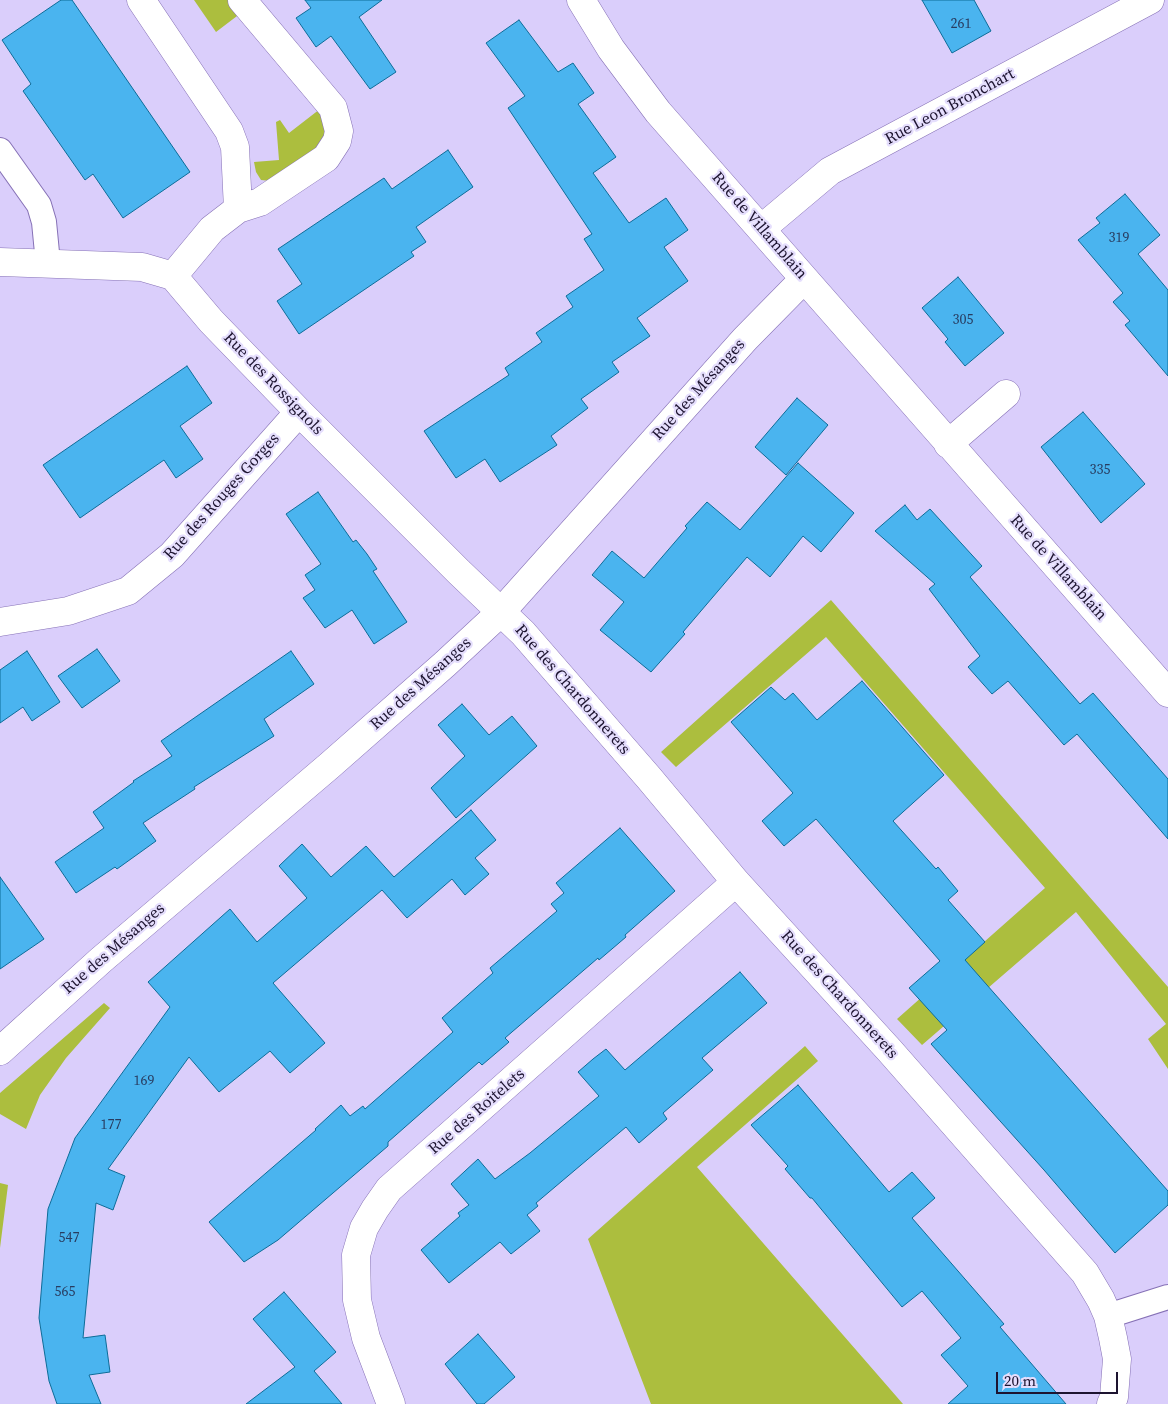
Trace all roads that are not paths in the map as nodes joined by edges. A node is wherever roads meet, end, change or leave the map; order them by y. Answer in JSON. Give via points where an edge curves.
{"nodes":[{"id":1,"x":141,"y":0,"type":"edge"},
{"id":2,"x":242,"y":0,"type":"edge"},
{"id":3,"x":580,"y":0,"type":"edge"},
{"id":4,"x":1150,"y":0,"type":"edge"},
{"id":5,"x":0,"y":150,"type":"edge"},
{"id":6,"x":238,"y":209,"type":"junction"},
{"id":7,"x":761,"y":229,"type":"junction"},
{"id":8,"x":0,"y":262,"type":"edge"},
{"id":9,"x":48,"y":263,"type":"junction"},
{"id":10,"x":174,"y":276,"type":"junction"},
{"id":11,"x":804,"y":279,"type":"junction"},
{"id":12,"x":1006,"y":394,"type":"dead end"},
{"id":13,"x":299,"y":412,"type":"junction"},
{"id":14,"x":948,"y":444,"type":"junction"},
{"id":15,"x":501,"y":612,"type":"junction"},
{"id":16,"x":0,"y":622,"type":"edge"},
{"id":17,"x":1168,"y":693,"type":"edge"},
{"id":18,"x":736,"y":882,"type":"junction"},
{"id":19,"x":0,"y":1051,"type":"edge"},
{"id":20,"x":1168,"y":1298,"type":"edge"},
{"id":21,"x":1108,"y":1316,"type":"junction"},
{"id":22,"x":391,"y":1404,"type":"edge"},
{"id":23,"x":1111,"y":1404,"type":"edge"}],
"edges":[{"from":1,"to":6,"type":"street","via":[[229,131],[235,147]]},
{"from":2,"to":6,"type":"street","via":[[333,108],[339,131],[337,141],[326,158],[260,202]]},
{"from":3,"to":7,"type":"street","name":"Rue de Villamblain","via":[[611,49],[658,112]]},
{"from":4,"to":7,"type":"street","name":"Rue Leon Bronchart","via":[[830,171]]},
{"from":5,"to":9,"type":"lane","via":[[39,205]]},
{"from":6,"to":10,"type":"street","via":[[212,229]]},
{"from":7,"to":11,"type":"street","name":"Rue de Villamblain"},
{"from":8,"to":9,"type":"street"},
{"from":9,"to":10,"type":"street","via":[[142,267]]},
{"from":10,"to":13,"type":"street","name":"Rue des Rossignols"},
{"from":11,"to":14,"type":"street","name":"Rue de Villamblain"},
{"from":11,"to":15,"type":"street","name":"Rue des Mésanges","via":[[745,339]]},
{"from":12,"to":14,"type":"street"},
{"from":13,"to":15,"type":"street","name":"Rue des Rossignols"},
{"from":13,"to":16,"type":"street","name":"Rue des Rouges Gorges","via":[[172,555],[128,591],[68,611]]},
{"from":14,"to":17,"type":"street","name":"Rue de Villamblain"},
{"from":15,"to":18,"type":"street","name":"Rue des Chardonnerets","via":[[523,633]]},
{"from":15,"to":19,"type":"street","name":"Rue des Mésanges"},
{"from":18,"to":21,"type":"street","name":"Rue des Chardonnerets","via":[[877,1036],[1085,1273]]},
{"from":18,"to":22,"type":"street","name":"Rue des Roitelets","via":[[389,1189],[375,1209],[364,1228],[356,1255],[356,1300],[366,1338]]},
{"from":20,"to":21,"type":"lane"},
{"from":21,"to":23,"type":"street","name":"Rue des Chardonnerets","via":[[1117,1359]]}]}
